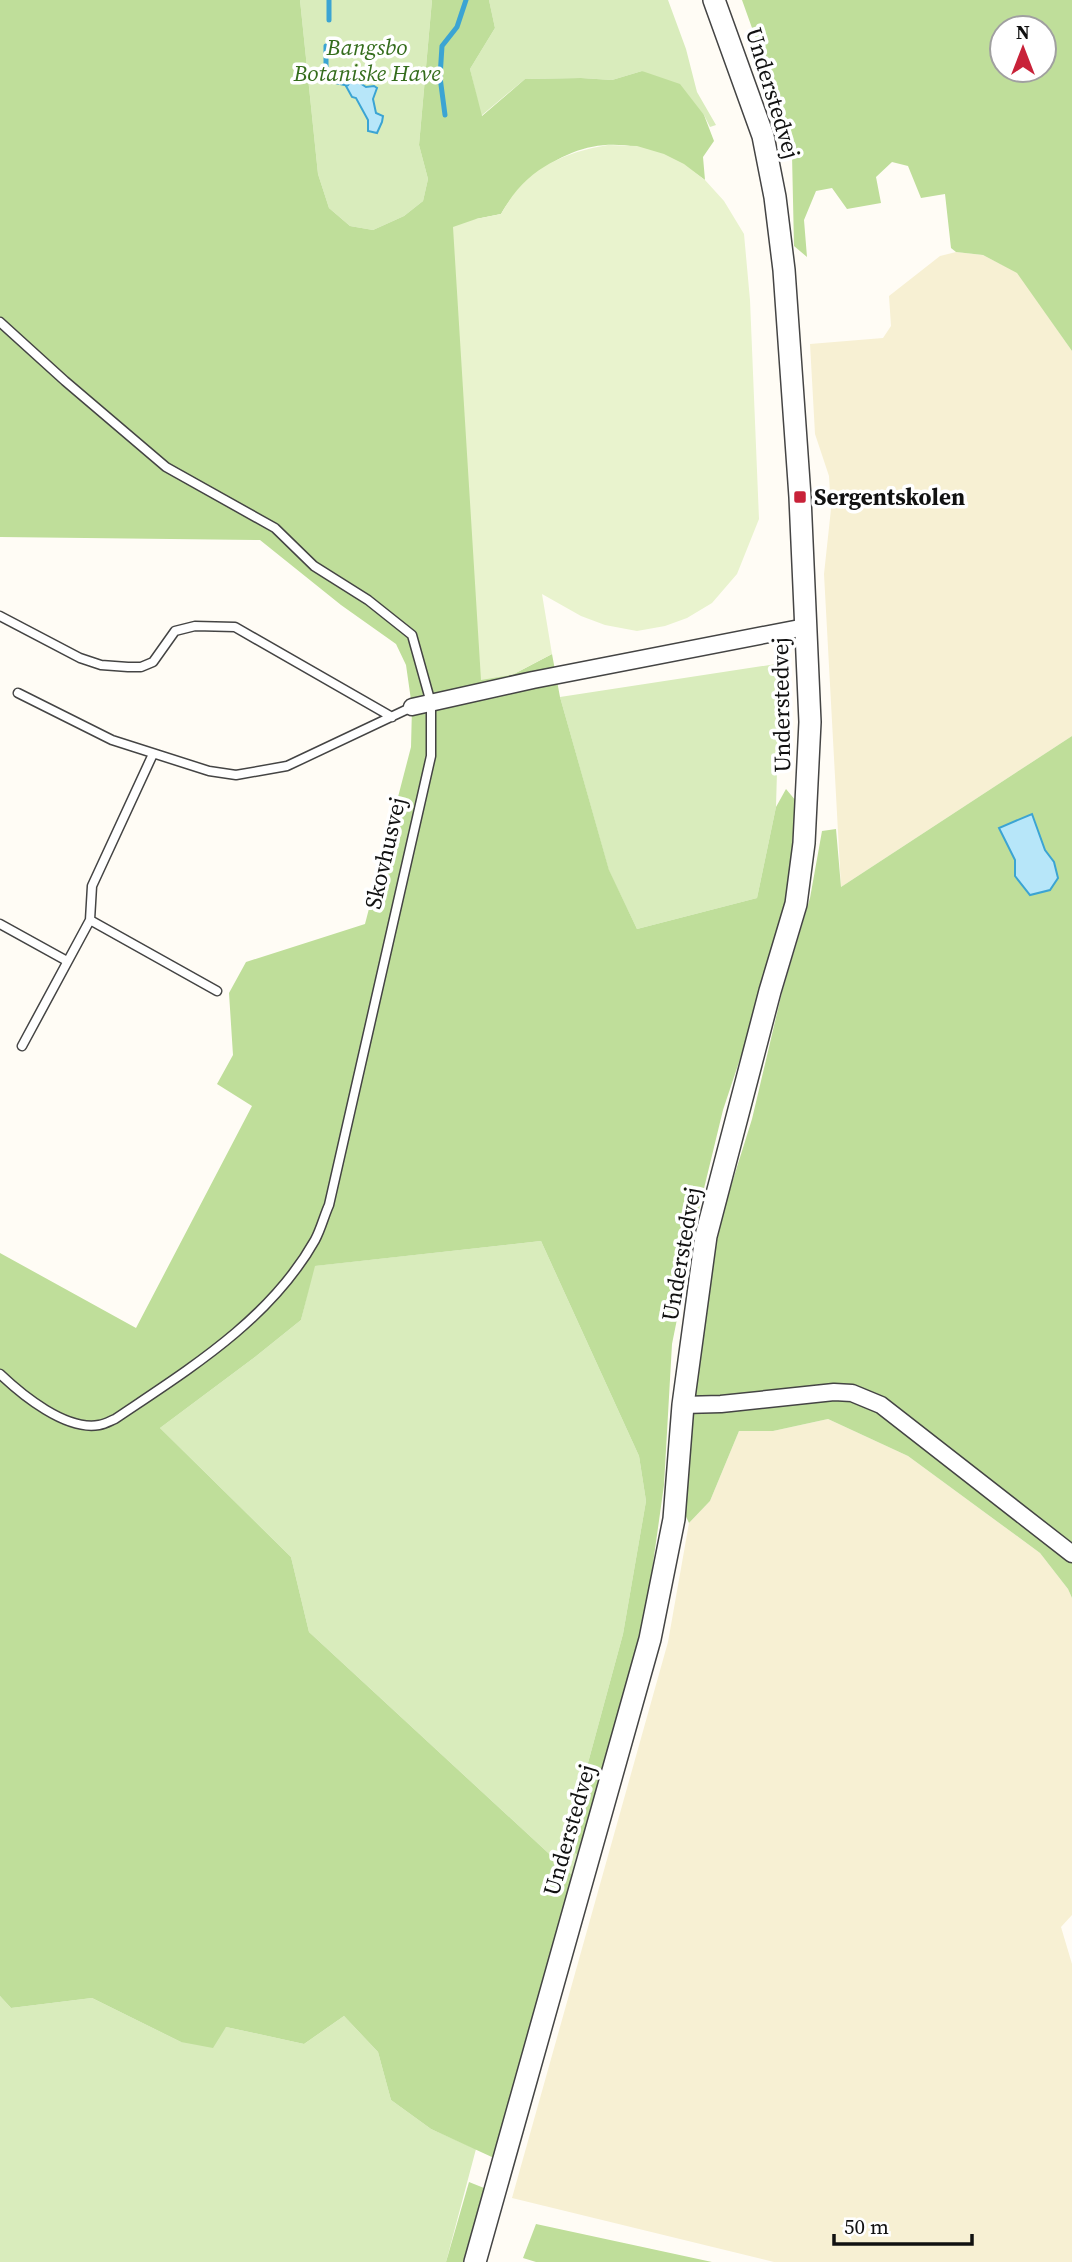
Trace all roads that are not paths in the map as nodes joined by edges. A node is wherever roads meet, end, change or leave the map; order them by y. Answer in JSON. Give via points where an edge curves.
{"nodes":[{"id":1,"x":715,"y":0,"type":"edge"},
{"id":2,"x":0,"y":321,"type":"edge"},
{"id":3,"x":0,"y":616,"type":"edge"},
{"id":4,"x":805,"y":627,"type":"junction"},
{"id":5,"x":18,"y":693,"type":"dead end"},
{"id":6,"x":431,"y":703,"type":"junction"},
{"id":7,"x":412,"y":707,"type":"joint"},
{"id":8,"x":392,"y":717,"type":"junction"},
{"id":9,"x":153,"y":754,"type":"junction"},
{"id":10,"x":90,"y":920,"type":"junction"},
{"id":11,"x":0,"y":924,"type":"edge"},
{"id":12,"x":68,"y":961,"type":"junction"},
{"id":13,"x":217,"y":991,"type":"dead end"},
{"id":14,"x":22,"y":1046,"type":"dead end"},
{"id":15,"x":0,"y":1374,"type":"edge"},
{"id":16,"x":683,"y":1405,"type":"junction"},
{"id":17,"x":1072,"y":1554,"type":"edge"},
{"id":18,"x":475,"y":2262,"type":"edge"}],
"edges":[{"from":1,"to":4,"type":"street","name":"Understedvej","via":[[763,136],[775,197],[800,497]]},
{"from":2,"to":6,"type":"lane","name":"Skovhusvej","via":[[166,467],[275,528],[314,566],[412,635]]},
{"from":3,"to":8,"type":"lane","via":[[80,659],[128,667],[153,662],[175,631],[195,626],[235,628]]},
{"from":4,"to":6,"type":"street"},
{"from":4,"to":16,"type":"street","name":"Understedvej","via":[[808,787],[796,904],[706,1236]]},
{"from":5,"to":9,"type":"lane","via":[[112,740]]},
{"from":6,"to":7,"type":"street"},
{"from":6,"to":15,"type":"lane","name":"Skovhusvej","via":[[431,756],[329,1205],[316,1239],[286,1282],[219,1349],[115,1419],[98,1425],[75,1423],[22,1395]]},
{"from":7,"to":8,"type":"lane"},
{"from":8,"to":9,"type":"lane","via":[[287,766],[259,772],[209,771]]},
{"from":9,"to":10,"type":"lane","via":[[92,886]]},
{"from":10,"to":12,"type":"lane"},
{"from":10,"to":13,"type":"lane"},
{"from":11,"to":12,"type":"lane"},
{"from":12,"to":14,"type":"lane"},
{"from":16,"to":17,"type":"street","via":[[852,1393],[881,1405]]},
{"from":16,"to":18,"type":"street","name":"Understedvej","via":[[674,1519],[650,1639]]}]}
